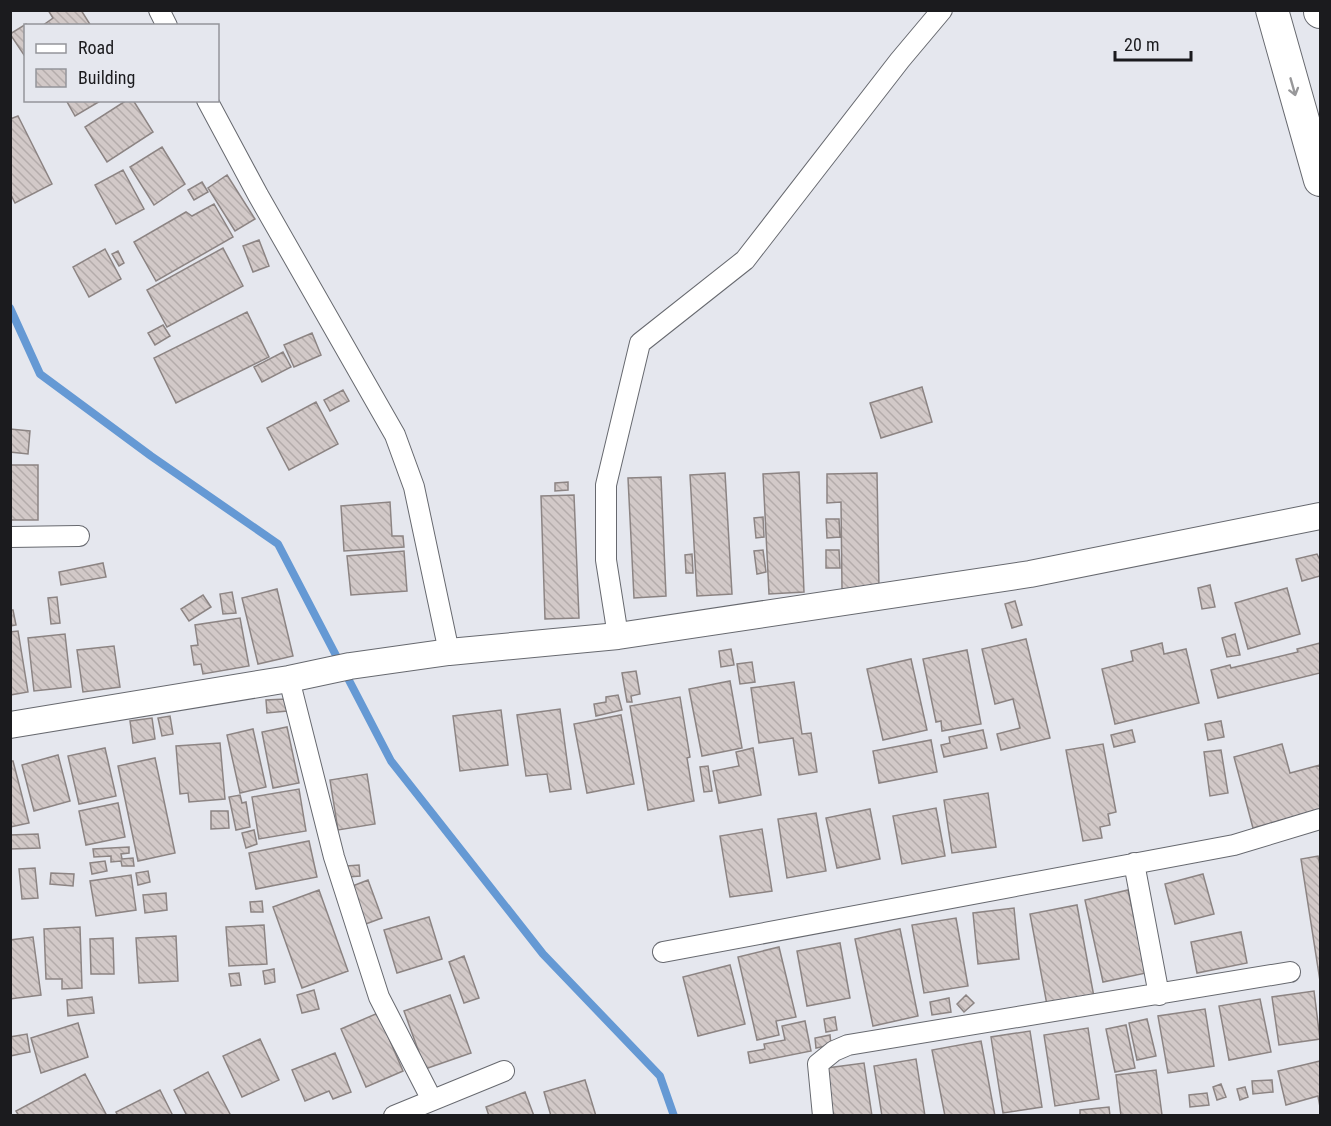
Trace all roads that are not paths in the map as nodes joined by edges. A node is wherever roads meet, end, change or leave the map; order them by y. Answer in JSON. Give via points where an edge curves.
{"nodes":[{"id":1,"x":159,"y":10,"type":"edge"},
{"id":2,"x":942,"y":10,"type":"edge"},
{"id":3,"x":1272,"y":10,"type":"edge"},
{"id":4,"x":166,"y":24,"type":"edge"},
{"id":5,"x":208,"y":102,"type":"edge"},
{"id":6,"x":1320,"y":180,"type":"edge"},
{"id":7,"x":1320,"y":516,"type":"edge"},
{"id":8,"x":79,"y":536,"type":"dead end"},
{"id":9,"x":10,"y":537,"type":"edge"},
{"id":10,"x":618,"y":636,"type":"junction"},
{"id":11,"x":449,"y":652,"type":"junction"},
{"id":12,"x":301,"y":677,"type":"junction"},
{"id":13,"x":10,"y":725,"type":"edge"},
{"id":14,"x":1320,"y":819,"type":"edge"},
{"id":15,"x":1134,"y":863,"type":"junction"},
{"id":16,"x":663,"y":952,"type":"dead end"},
{"id":17,"x":1290,"y":972,"type":"dead end"},
{"id":18,"x":1159,"y":995,"type":"junction"},
{"id":19,"x":504,"y":1071,"type":"dead end"},
{"id":20,"x":432,"y":1100,"type":"junction"},
{"id":21,"x":394,"y":1116,"type":"edge"},
{"id":22,"x":823,"y":1116,"type":"edge"}],
"edges":[{"from":1,"to":4,"type":"street"},
{"from":2,"to":10,"type":"street","via":[[745,260],[640,343],[606,485],[606,560]]},
{"from":3,"to":6,"type":"main road","one_way":true},
{"from":5,"to":11,"type":"street","via":[[395,435],[414,487]]},
{"from":7,"to":10,"type":"street","via":[[1030,574]]},
{"from":8,"to":9,"type":"street"},
{"from":10,"to":11,"type":"street"},
{"from":11,"to":12,"type":"street"},
{"from":12,"to":13,"type":"street"},
{"from":12,"to":20,"type":"street","via":[[334,857],[379,997]]},
{"from":14,"to":15,"type":"street","via":[[1234,845]]},
{"from":15,"to":16,"type":"street"},
{"from":15,"to":18,"type":"street"},
{"from":17,"to":18,"type":"street"},
{"from":18,"to":22,"type":"street","via":[[848,1045],[818,1064]]},
{"from":19,"to":20,"type":"street"},
{"from":20,"to":21,"type":"street"}]}
